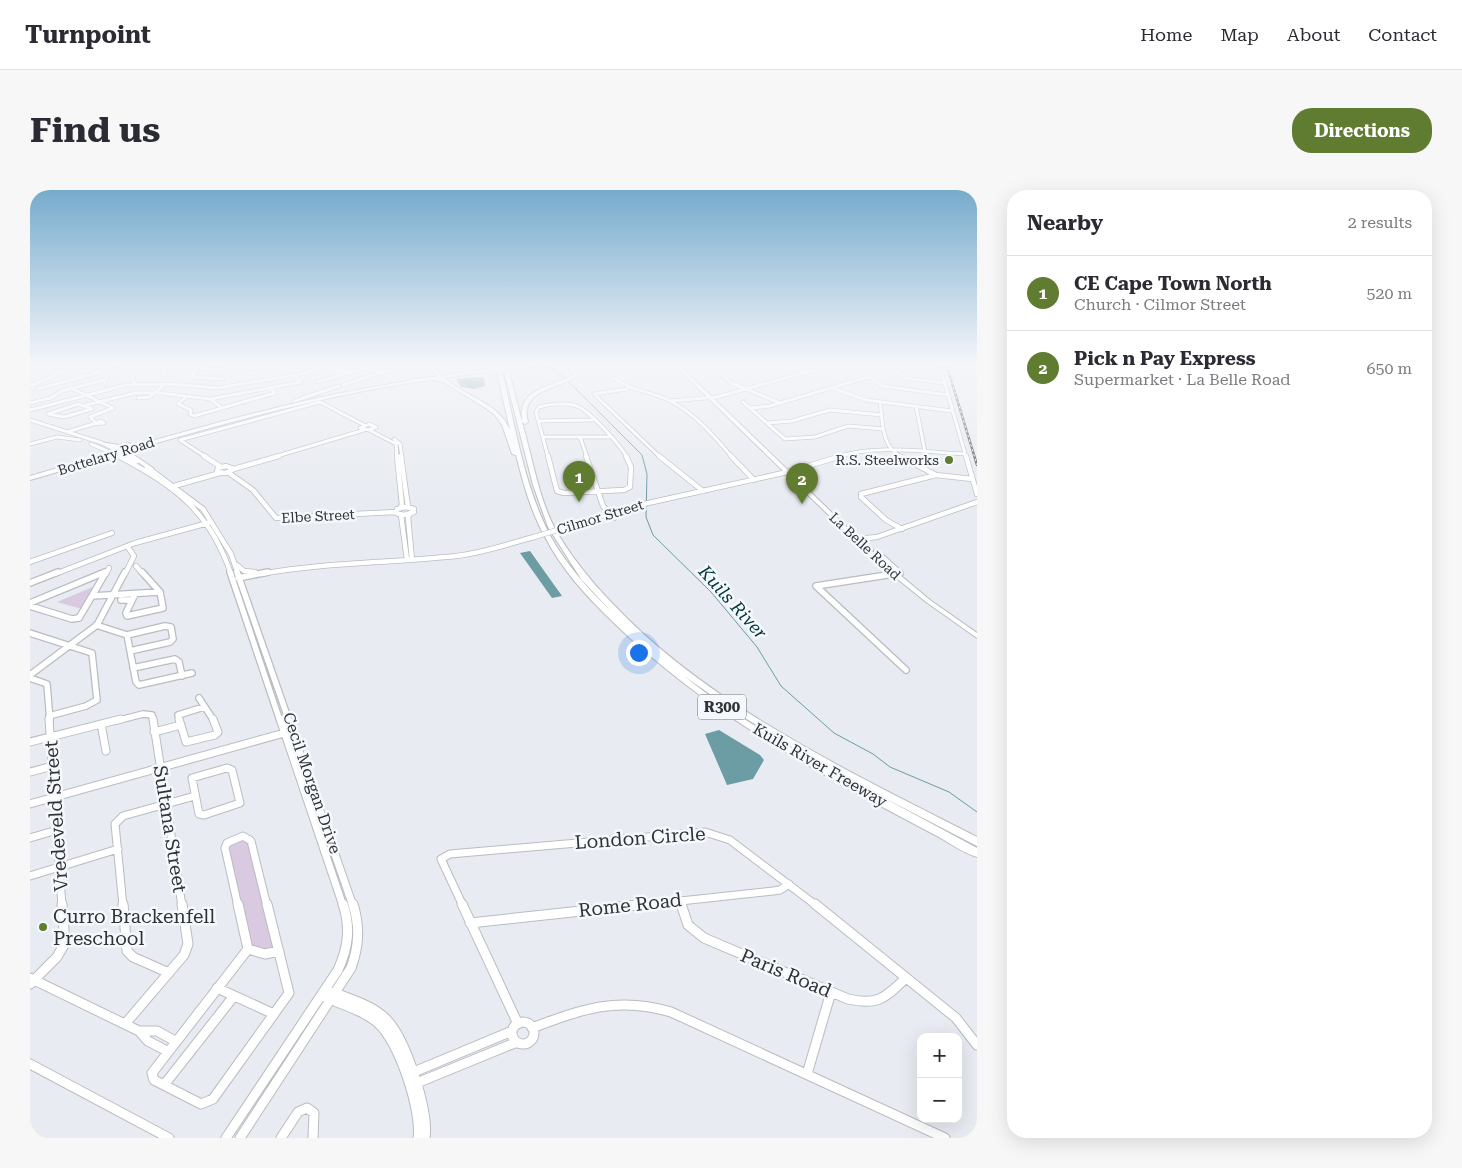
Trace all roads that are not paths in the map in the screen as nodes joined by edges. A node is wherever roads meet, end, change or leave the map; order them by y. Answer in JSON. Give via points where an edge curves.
{"nodes":[{"id":1,"x":43,"y":407,"type":"edge"},
{"id":2,"x":46,"y":407,"type":"edge"},
{"id":3,"x":69,"y":407,"type":"edge"},
{"id":4,"x":88,"y":407,"type":"edge"},
{"id":5,"x":111,"y":407,"type":"edge"},
{"id":6,"x":185,"y":407,"type":"edge"},
{"id":7,"x":271,"y":407,"type":"edge"},
{"id":8,"x":280,"y":407,"type":"edge"},
{"id":9,"x":301,"y":407,"type":"edge"},
{"id":10,"x":329,"y":407,"type":"edge"},
{"id":11,"x":487,"y":407,"type":"edge"},
{"id":12,"x":510,"y":407,"type":"edge"},
{"id":13,"x":514,"y":407,"type":"edge"},
{"id":14,"x":525,"y":407,"type":"edge"},
{"id":15,"x":539,"y":407,"type":"edge"},
{"id":16,"x":579,"y":407,"type":"edge"},
{"id":17,"x":608,"y":407,"type":"edge"},
{"id":18,"x":679,"y":407,"type":"edge"},
{"id":19,"x":723,"y":407,"type":"edge"},
{"id":20,"x":755,"y":407,"type":"edge"},
{"id":21,"x":881,"y":407,"type":"edge"},
{"id":22,"x":916,"y":407,"type":"edge"},
{"id":23,"x":925,"y":407,"type":"edge"},
{"id":24,"x":951,"y":407,"type":"edge"},
{"id":25,"x":222,"y":408,"type":"edge"},
{"id":26,"x":750,"y":408,"type":"joint"},
{"id":27,"x":30,"y":411,"type":"edge"},
{"id":28,"x":952,"y":411,"type":"junction"},
{"id":29,"x":882,"y":415,"type":"junction"},
{"id":30,"x":593,"y":420,"type":"junction"},
{"id":31,"x":539,"y":421,"type":"junction"},
{"id":32,"x":30,"y":422,"type":"edge"},
{"id":33,"x":767,"y":423,"type":"junction"},
{"id":34,"x":364,"y":428,"type":"junction"},
{"id":35,"x":375,"y":428,"type":"junction"},
{"id":36,"x":883,"y":429,"type":"junction"},
{"id":37,"x":182,"y":433,"type":"junction"},
{"id":38,"x":66,"y":434,"type":"junction"},
{"id":39,"x":609,"y":436,"type":"junction"},
{"id":40,"x":580,"y":437,"type":"junction"},
{"id":41,"x":544,"y":438,"type":"junction"},
{"id":42,"x":155,"y":439,"type":"junction"},
{"id":43,"x":80,"y":440,"type":"junction"},
{"id":44,"x":102,"y":443,"type":"junction"},
{"id":45,"x":30,"y":444,"type":"edge"},
{"id":46,"x":890,"y":450,"type":"junction"},
{"id":47,"x":116,"y":452,"type":"junction"},
{"id":48,"x":925,"y":452,"type":"junction"},
{"id":49,"x":965,"y":454,"type":"junction"},
{"id":50,"x":221,"y":467,"type":"junction"},
{"id":51,"x":232,"y":468,"type":"junction"},
{"id":52,"x":151,"y":469,"type":"junction"},
{"id":53,"x":790,"y":471,"type":"junction"},
{"id":54,"x":218,"y":472,"type":"junction"},
{"id":55,"x":229,"y":473,"type":"junction"},
{"id":56,"x":159,"y":474,"type":"junction"},
{"id":57,"x":936,"y":475,"type":"junction"},
{"id":58,"x":30,"y":477,"type":"edge"},
{"id":59,"x":194,"y":478,"type":"junction"},
{"id":60,"x":754,"y":480,"type":"junction"},
{"id":61,"x":972,"y":480,"type":"junction"},
{"id":62,"x":171,"y":486,"type":"junction"},
{"id":63,"x":534,"y":491,"type":"junction"},
{"id":64,"x":600,"y":491,"type":"junction"},
{"id":65,"x":703,"y":491,"type":"junction"},
{"id":66,"x":977,"y":494,"type":"edge"},
{"id":67,"x":977,"y":502,"type":"edge"},
{"id":68,"x":408,"y":507,"type":"junction"},
{"id":69,"x":400,"y":508,"type":"junction"},
{"id":70,"x":395,"y":512,"type":"junction"},
{"id":71,"x":610,"y":513,"type":"junction"},
{"id":72,"x":410,"y":514,"type":"junction"},
{"id":73,"x":401,"y":515,"type":"junction"},
{"id":74,"x":614,"y":518,"type":"dead end"},
{"id":75,"x":209,"y":523,"type":"junction"},
{"id":76,"x":902,"y":529,"type":"junction"},
{"id":77,"x":112,"y":533,"type":"dead end"},
{"id":78,"x":860,"y":539,"type":"junction"},
{"id":79,"x":127,"y":546,"type":"junction"},
{"id":80,"x":409,"y":560,"type":"junction"},
{"id":81,"x":30,"y":562,"type":"edge"},
{"id":82,"x":235,"y":564,"type":"junction"},
{"id":83,"x":136,"y":566,"type":"dead end"},
{"id":84,"x":284,"y":569,"type":"junction"},
{"id":85,"x":897,"y":573,"type":"junction"},
{"id":86,"x":236,"y":579,"type":"junction"},
{"id":87,"x":30,"y":583,"type":"edge"},
{"id":88,"x":160,"y":592,"type":"junction"},
{"id":89,"x":113,"y":595,"type":"junction"},
{"id":90,"x":92,"y":596,"type":"junction"},
{"id":91,"x":134,"y":597,"type":"junction"},
{"id":92,"x":121,"y":600,"type":"dead end"},
{"id":93,"x":30,"y":604,"type":"edge"},
{"id":94,"x":94,"y":627,"type":"junction"},
{"id":95,"x":977,"y":631,"type":"edge"},
{"id":96,"x":30,"y":633,"type":"edge"},
{"id":97,"x":125,"y":634,"type":"junction"},
{"id":98,"x":977,"y":636,"type":"edge"},
{"id":99,"x":69,"y":645,"type":"junction"},
{"id":100,"x":130,"y":651,"type":"junction"},
{"id":101,"x":134,"y":668,"type":"junction"},
{"id":102,"x":906,"y":670,"type":"dead end"},
{"id":103,"x":192,"y":673,"type":"dead end"},
{"id":104,"x":182,"y":676,"type":"junction"},
{"id":105,"x":30,"y":677,"type":"edge"},
{"id":106,"x":199,"y":698,"type":"dead end"},
{"id":107,"x":204,"y":707,"type":"junction"},
{"id":108,"x":49,"y":716,"type":"junction"},
{"id":109,"x":102,"y":724,"type":"junction"},
{"id":110,"x":181,"y":725,"type":"junction"},
{"id":111,"x":294,"y":730,"type":"junction"},
{"id":112,"x":154,"y":732,"type":"junction"},
{"id":113,"x":285,"y":733,"type":"junction"},
{"id":114,"x":51,"y":737,"type":"junction"},
{"id":115,"x":30,"y":742,"type":"edge"},
{"id":116,"x":106,"y":751,"type":"dead end"},
{"id":117,"x":53,"y":766,"type":"junction"},
{"id":118,"x":160,"y":768,"type":"junction"},
{"id":119,"x":30,"y":772,"type":"edge"},
{"id":120,"x":195,"y":796,"type":"junction"},
{"id":121,"x":55,"y":797,"type":"junction"},
{"id":122,"x":30,"y":804,"type":"edge"},
{"id":123,"x":166,"y":804,"type":"junction"},
{"id":124,"x":58,"y":830,"type":"junction"},
{"id":125,"x":30,"y":838,"type":"edge"},
{"id":126,"x":977,"y":842,"type":"edge"},
{"id":127,"x":118,"y":850,"type":"junction"},
{"id":128,"x":977,"y":853,"type":"edge"},
{"id":129,"x":60,"y":867,"type":"junction"},
{"id":130,"x":30,"y":876,"type":"edge"},
{"id":131,"x":789,"y":884,"type":"junction"},
{"id":132,"x":680,"y":900,"type":"junction"},
{"id":133,"x":470,"y":923,"type":"junction"},
{"id":134,"x":248,"y":949,"type":"junction"},
{"id":135,"x":279,"y":951,"type":"junction"},
{"id":136,"x":169,"y":973,"type":"junction"},
{"id":137,"x":906,"y":978,"type":"junction"},
{"id":138,"x":31,"y":981,"type":"edge"},
{"id":139,"x":217,"y":988,"type":"junction"},
{"id":140,"x":831,"y":992,"type":"junction"},
{"id":141,"x":329,"y":995,"type":"junction"},
{"id":142,"x":234,"y":996,"type":"junction"},
{"id":143,"x":274,"y":1014,"type":"junction"},
{"id":144,"x":125,"y":1024,"type":"junction"},
{"id":145,"x":518,"y":1024,"type":"junction"},
{"id":146,"x":532,"y":1028,"type":"junction"},
{"id":147,"x":139,"y":1031,"type":"junction"},
{"id":148,"x":512,"y":1031,"type":"junction"},
{"id":149,"x":176,"y":1041,"type":"junction"},
{"id":150,"x":517,"y":1042,"type":"junction"},
{"id":151,"x":977,"y":1046,"type":"edge"},
{"id":152,"x":167,"y":1051,"type":"junction"},
{"id":153,"x":30,"y":1064,"type":"edge"},
{"id":154,"x":807,"y":1074,"type":"junction"},
{"id":155,"x":408,"y":1075,"type":"junction"},
{"id":156,"x":164,"y":1085,"type":"junction"},
{"id":157,"x":412,"y":1085,"type":"junction"},
{"id":158,"x":169,"y":1138,"type":"edge"},
{"id":159,"x":226,"y":1138,"type":"edge"},
{"id":160,"x":240,"y":1138,"type":"edge"},
{"id":161,"x":281,"y":1138,"type":"edge"},
{"id":162,"x":313,"y":1138,"type":"edge"},
{"id":163,"x":418,"y":1138,"type":"edge"},
{"id":164,"x":425,"y":1138,"type":"edge"},
{"id":165,"x":945,"y":1138,"type":"edge"}],
"edges":[{"from":1,"to":27,"type":"street"},
{"from":2,"to":27,"type":"street"},
{"from":3,"to":4,"type":"street","via":[[48,414],[63,418],[92,409]]},
{"from":5,"to":38,"type":"street","via":[[92,416],[90,418],[95,423]]},
{"from":6,"to":25,"type":"street","via":[[191,410],[192,415]]},
{"from":7,"to":42,"type":"main road","name":"Bottelary Road"},
{"from":8,"to":37,"type":"main road","name":"Bottelary Road"},
{"from":9,"to":50,"type":"street","via":[[180,440]]},
{"from":10,"to":34,"type":"street"},
{"from":11,"to":63,"type":"highway","via":[[500,418]]},
{"from":12,"to":63,"type":"highway","name":"Kuils River Freeway","number":"R300"},
{"from":13,"to":63,"type":"highway","name":"Kuils River Freeway","number":"R300"},
{"from":14,"to":63,"type":"highway","via":[[539,482]]},
{"from":15,"to":31,"type":"street","via":[[536,411]]},
{"from":16,"to":30,"type":"street"},
{"from":17,"to":65,"type":"street","via":[[672,468]]},
{"from":18,"to":60,"type":"street","via":[[691,415]]},
{"from":19,"to":53,"type":"main road","name":"La Belle Road"},
{"from":20,"to":26,"type":"street"},
{"from":21,"to":29,"type":"street"},
{"from":22,"to":48,"type":"street"},
{"from":23,"to":28,"type":"street"},
{"from":24,"to":28,"type":"street"},
{"from":26,"to":33,"type":"street"},
{"from":28,"to":49,"type":"street"},
{"from":29,"to":33,"type":"street","via":[[831,410],[792,421]]},
{"from":29,"to":36,"type":"street"},
{"from":30,"to":31,"type":"street"},
{"from":30,"to":39,"type":"street"},
{"from":31,"to":41,"type":"street"},
{"from":32,"to":38,"type":"street"},
{"from":33,"to":36,"type":"street","via":[[785,439],[815,437],[848,426]]},
{"from":34,"to":35,"type":"street"},
{"from":34,"to":35,"type":"street","via":[[373,424]]},
{"from":34,"to":51,"type":"street"},
{"from":34,"to":69,"type":"street","via":[[396,444]]},
{"from":35,"to":68,"type":"street","via":[[400,444]]},
{"from":36,"to":46,"type":"street"},
{"from":37,"to":47,"type":"main road","name":"Bottelary Road"},
{"from":37,"to":52,"type":"main road","via":[[132,451],[132,455]]},
{"from":38,"to":43,"type":"street"},
{"from":38,"to":44,"type":"street"},
{"from":39,"to":40,"type":"street"},
{"from":39,"to":64,"type":"street","via":[[628,459],[630,488]]},
{"from":40,"to":41,"type":"street"},
{"from":40,"to":64,"type":"street"},
{"from":41,"to":64,"type":"street","via":[[557,491]]},
{"from":42,"to":44,"type":"main road","via":[[122,446]]},
{"from":42,"to":47,"type":"main road","name":"Bottelary Road"},
{"from":43,"to":45,"type":"street","via":[[57,437]]},
{"from":43,"to":47,"type":"street"},
{"from":44,"to":47,"type":"street"},
{"from":46,"to":48,"type":"street","name":"Cilmor Street"},
{"from":46,"to":53,"type":"street","name":"Cilmor Street","via":[[852,452]]},
{"from":46,"to":57,"type":"street"},
{"from":47,"to":52,"type":"street","name":"Cecil Morgan Drive"},
{"from":47,"to":58,"type":"main road","name":"Bottelary Road"},
{"from":47,"to":62,"type":"street","name":"Cecil Morgan Drive"},
{"from":48,"to":49,"type":"street","name":"Cilmor Street"},
{"from":49,"to":61,"type":"street"},
{"from":50,"to":51,"type":"street"},
{"from":50,"to":54,"type":"street"},
{"from":51,"to":55,"type":"street"},
{"from":52,"to":56,"type":"street","name":"Cecil Morgan Drive"},
{"from":53,"to":60,"type":"street","name":"Cilmor Street"},
{"from":53,"to":78,"type":"main road","name":"La Belle Road"},
{"from":54,"to":55,"type":"street"},
{"from":54,"to":59,"type":"street"},
{"from":54,"to":62,"type":"street"},
{"from":55,"to":70,"type":"street","name":"Elbe Street","via":[[253,490],[276,518]]},
{"from":56,"to":59,"type":"street","via":[[174,481]]},
{"from":56,"to":62,"type":"street","name":"Cecil Morgan Drive"},
{"from":57,"to":61,"type":"street"},
{"from":57,"to":76,"type":"street","via":[[861,494],[886,520]]},
{"from":59,"to":62,"type":"street"},
{"from":60,"to":65,"type":"street","name":"Cilmor Street"},
{"from":61,"to":66,"type":"street"},
{"from":62,"to":75,"type":"street","name":"Cecil Morgan Drive","via":[[204,509]]},
{"from":63,"to":126,"type":"highway","name":"Kuils River Freeway","number":"R300","via":[[552,527],[586,578],[622,617],[674,662],[784,737]]},
{"from":63,"to":128,"type":"highway","name":"Kuils River Freeway","number":"R300","via":[[543,528],[577,580],[611,617],[668,667],[788,749]]},
{"from":64,"to":71,"type":"street","via":[[603,506]]},
{"from":65,"to":71,"type":"street","name":"Cilmor Street"},
{"from":67,"to":76,"type":"street"},
{"from":68,"to":69,"type":"street"},
{"from":68,"to":72,"type":"street","via":[[414,510]]},
{"from":69,"to":70,"type":"street"},
{"from":70,"to":73,"type":"street"},
{"from":71,"to":74,"type":"street"},
{"from":71,"to":80,"type":"street","name":"Cilmor Street","bridge":true,"via":[[474,554]]},
{"from":72,"to":73,"type":"street"},
{"from":72,"to":80,"type":"street"},
{"from":73,"to":80,"type":"street"},
{"from":75,"to":79,"type":"street"},
{"from":75,"to":82,"type":"street","name":"Cecil Morgan Drive"},
{"from":75,"to":86,"type":"street","name":"Cecil Morgan Drive"},
{"from":76,"to":78,"type":"street"},
{"from":77,"to":81,"type":"street"},
{"from":78,"to":85,"type":"main road","name":"La Belle Road"},
{"from":79,"to":87,"type":"street"},
{"from":79,"to":89,"type":"street","via":[[134,556]]},
{"from":80,"to":84,"type":"street","name":"Cilmor Street"},
{"from":82,"to":84,"type":"street","via":[[248,572]]},
{"from":82,"to":86,"type":"street","name":"Cecil Morgan Drive"},
{"from":83,"to":88,"type":"street"},
{"from":84,"to":86,"type":"street","name":"Cilmor Street"},
{"from":85,"to":95,"type":"main road","name":"La Belle Road"},
{"from":85,"to":98,"type":"main road","name":"La Belle Road"},
{"from":85,"to":102,"type":"street","via":[[816,586]]},
{"from":86,"to":111,"type":"street","name":"Cecil Morgan Drive"},
{"from":86,"to":113,"type":"street","name":"Cecil Morgan Drive"},
{"from":88,"to":91,"type":"street"},
{"from":88,"to":91,"type":"street","via":[[162,609],[126,615]]},
{"from":89,"to":90,"type":"street"},
{"from":89,"to":91,"type":"street"},
{"from":89,"to":94,"type":"street"},
{"from":90,"to":93,"type":"street","via":[[76,619]]},
{"from":90,"to":93,"type":"street","via":[[107,570]]},
{"from":91,"to":92,"type":"street"},
{"from":94,"to":97,"type":"street"},
{"from":94,"to":99,"type":"street"},
{"from":96,"to":99,"type":"street"},
{"from":97,"to":100,"type":"street"},
{"from":97,"to":100,"type":"street","via":[[167,626],[171,628],[173,640],[170,642]]},
{"from":99,"to":105,"type":"street"},
{"from":99,"to":108,"type":"street","via":[[92,652],[98,698],[90,705]]},
{"from":100,"to":101,"type":"street"},
{"from":101,"to":104,"type":"street","via":[[175,659],[179,662]]},
{"from":101,"to":104,"type":"street","via":[[139,685]]},
{"from":103,"to":104,"type":"street"},
{"from":105,"to":108,"type":"street","name":"Vredeveld Street","via":[[48,684]]},
{"from":106,"to":107,"type":"street"},
{"from":107,"to":110,"type":"street","via":[[180,713]]},
{"from":107,"to":110,"type":"street","via":[[214,721],[217,734],[186,742]]},
{"from":108,"to":114,"type":"street","name":"Vredeveld Street"},
{"from":109,"to":112,"type":"street","name":"Sultana Street","via":[[147,713],[152,715]]},
{"from":109,"to":114,"type":"street","name":"Sultana Street"},
{"from":109,"to":116,"type":"street"},
{"from":110,"to":112,"type":"street"},
{"from":111,"to":113,"type":"street"},
{"from":111,"to":141,"type":"street","name":"Cecil Morgan Drive","via":[[358,920],[360,940],[356,958]]},
{"from":112,"to":118,"type":"street","name":"Sultana Street"},
{"from":113,"to":118,"type":"street"},
{"from":113,"to":141,"type":"street","name":"Cecil Morgan Drive","via":[[348,925],[344,957]]},
{"from":114,"to":115,"type":"street","name":"Sultana Street"},
{"from":114,"to":117,"type":"street","name":"Vredeveld Street"},
{"from":117,"to":119,"type":"street"},
{"from":117,"to":121,"type":"street","name":"Vredeveld Street"},
{"from":118,"to":121,"type":"street"},
{"from":118,"to":123,"type":"street","name":"Sultana Street"},
{"from":120,"to":120,"type":"street","via":[[193,777],[232,769],[240,801],[238,805],[200,815]]},
{"from":120,"to":123,"type":"street"},
{"from":121,"to":122,"type":"street"},
{"from":121,"to":124,"type":"street","name":"Vredeveld Street"},
{"from":123,"to":127,"type":"street","via":[[119,818],[115,824]]},
{"from":123,"to":136,"type":"street","name":"Sultana Street","via":[[188,944],[186,952]]},
{"from":124,"to":125,"type":"street"},
{"from":124,"to":129,"type":"street","name":"Vredeveld Street"},
{"from":127,"to":129,"type":"street"},
{"from":127,"to":136,"type":"street","via":[[127,951],[133,957]]},
{"from":129,"to":130,"type":"street"},
{"from":129,"to":138,"type":"street","name":"Vredeveld Street","via":[[65,942],[57,957]]},
{"from":131,"to":132,"type":"street","name":"Rome Road","via":[[780,890]]},
{"from":131,"to":133,"type":"street","name":"London Circle","via":[[730,840],[705,832],[450,854],[441,860]]},
{"from":131,"to":137,"type":"street","name":"London Circle"},
{"from":132,"to":133,"type":"street","name":"Rome Road"},
{"from":132,"to":140,"type":"street","name":"Paris Road","via":[[688,925],[704,938]]},
{"from":133,"to":145,"type":"street","name":"London Circle"},
{"from":134,"to":135,"type":"street","via":[[265,954]]},
{"from":134,"to":135,"type":"street","via":[[226,848],[232,839],[243,836],[251,840]]},
{"from":134,"to":139,"type":"street"},
{"from":135,"to":143,"type":"street","via":[[288,993]]},
{"from":136,"to":144,"type":"street","name":"Sultana Street"},
{"from":137,"to":140,"type":"street","name":"Paris Road","via":[[875,1003],[867,1004]]},
{"from":137,"to":151,"type":"street","name":"London Circle","via":[[956,1018]]},
{"from":138,"to":144,"type":"street"},
{"from":139,"to":142,"type":"street"},
{"from":139,"to":149,"type":"street"},
{"from":140,"to":154,"type":"street"},
{"from":141,"to":155,"type":"street","via":[[386,1020],[396,1033]]},
{"from":141,"to":159,"type":"street","name":"Cecil Morgan Drive"},
{"from":141,"to":160,"type":"street","name":"Cecil Morgan Drive"},
{"from":142,"to":143,"type":"street"},
{"from":142,"to":156,"type":"street"},
{"from":143,"to":156,"type":"street","via":[[210,1102],[199,1104]]},
{"from":144,"to":147,"type":"street"},
{"from":145,"to":146,"type":"street","via":[[525,1023]]},
{"from":145,"to":148,"type":"street"},
{"from":146,"to":150,"type":"street","via":[[533,1036],[529,1042]]},
{"from":146,"to":154,"type":"street","via":[[602,1004],[647,1004]]},
{"from":147,"to":149,"type":"street","via":[[157,1031]]},
{"from":147,"to":152,"type":"street","via":[[148,1041]]},
{"from":148,"to":150,"type":"street"},
{"from":148,"to":155,"type":"street"},
{"from":149,"to":152,"type":"street"},
{"from":150,"to":157,"type":"street"},
{"from":152,"to":156,"type":"street","via":[[152,1073],[154,1080]]},
{"from":153,"to":158,"type":"street"},
{"from":154,"to":165,"type":"street"},
{"from":155,"to":157,"type":"street"},
{"from":157,"to":163,"type":"street","via":[[419,1118]]},
{"from":157,"to":164,"type":"street","via":[[426,1118]]},
{"from":161,"to":162,"type":"street","via":[[298,1112],[307,1108],[314,1113]]}]}
